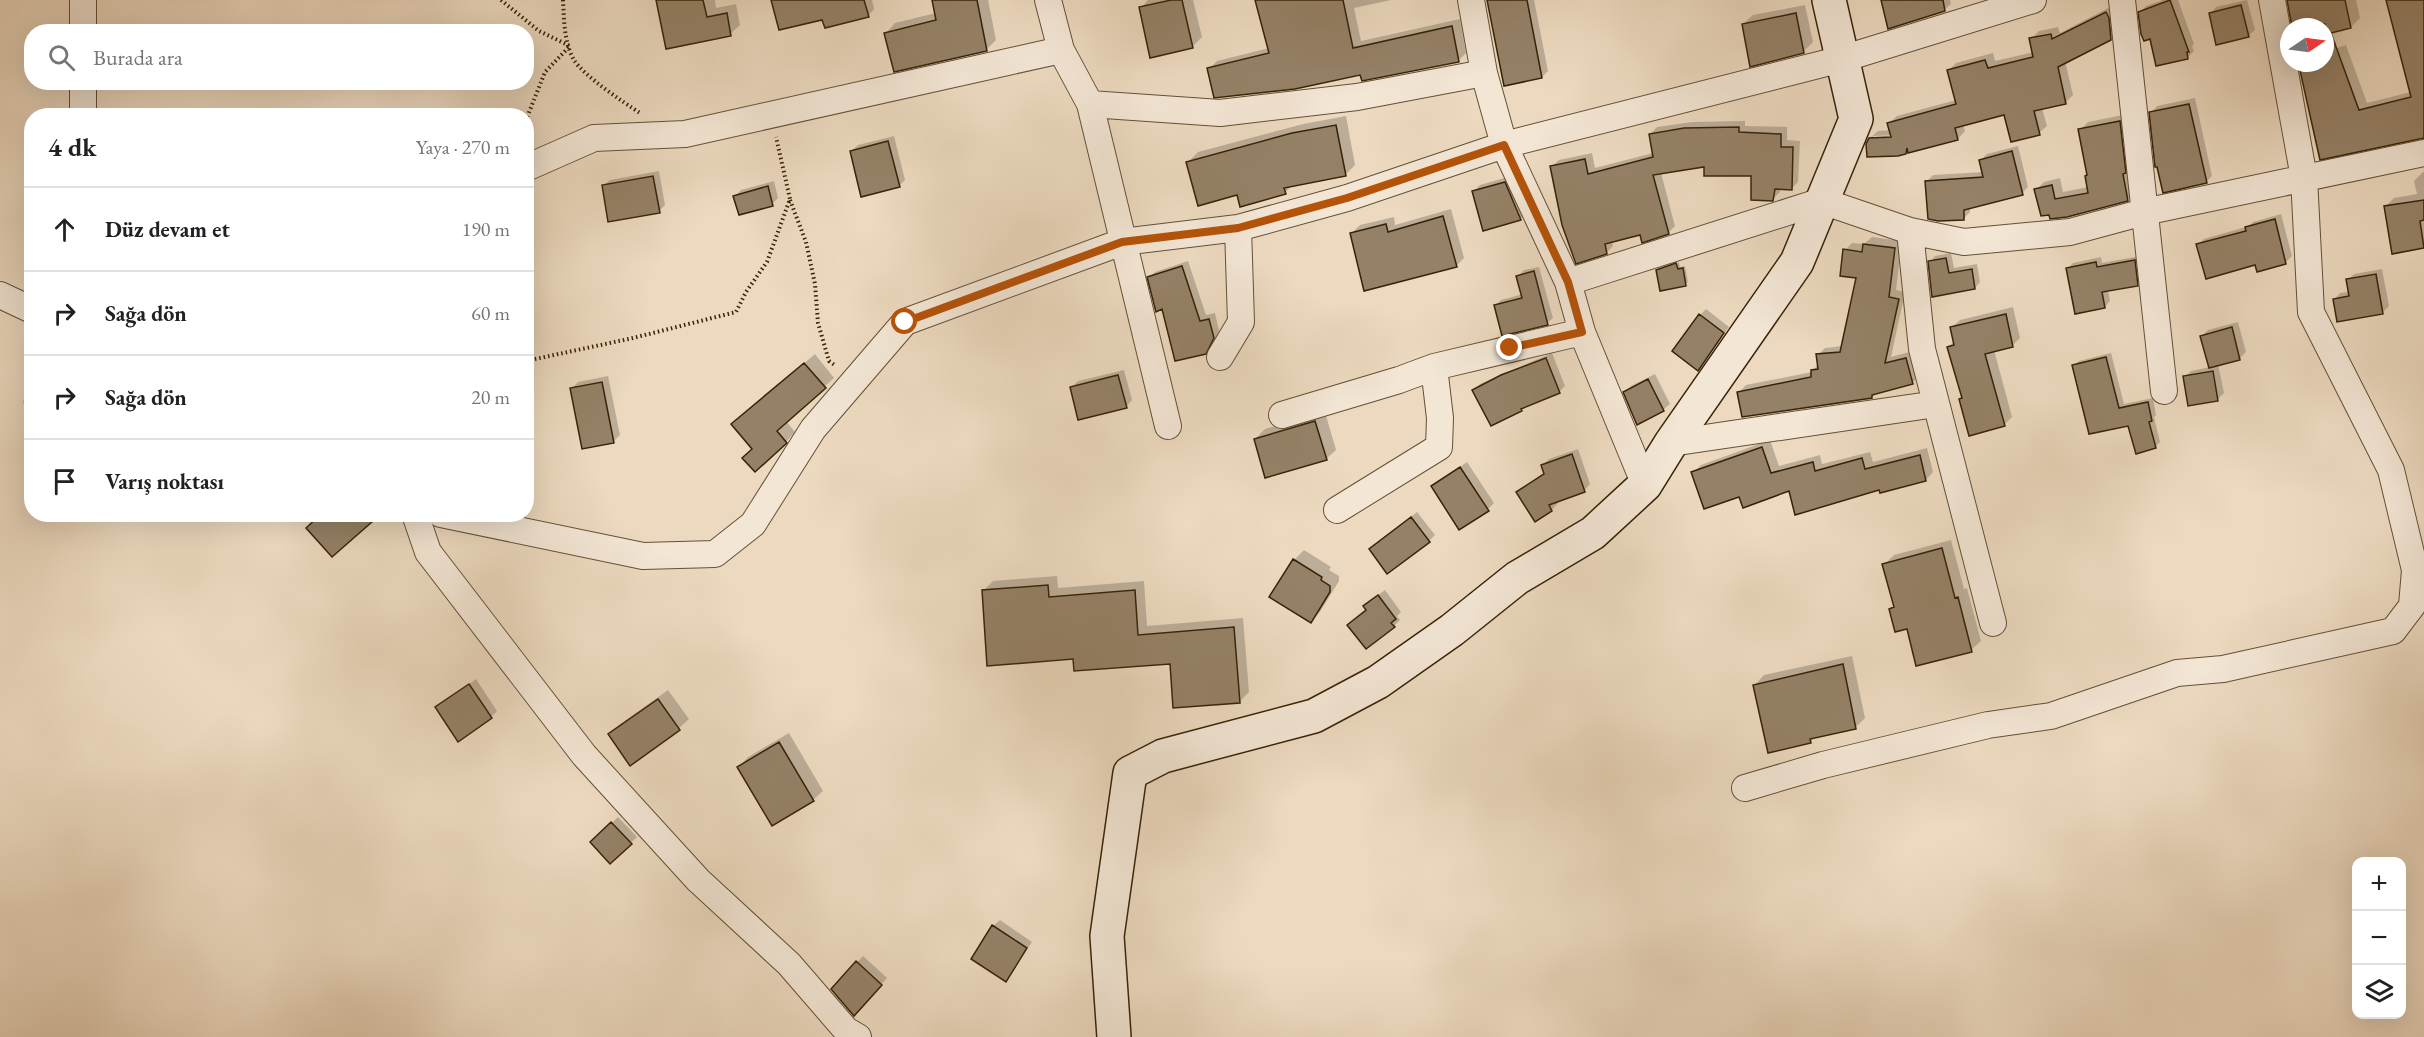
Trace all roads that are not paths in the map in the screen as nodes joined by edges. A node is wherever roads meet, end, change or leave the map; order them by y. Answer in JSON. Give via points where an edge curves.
{"nodes":[{"id":1,"x":83,"y":0,"type":"edge"},
{"id":2,"x":1048,"y":0,"type":"edge"},
{"id":3,"x":1470,"y":0,"type":"edge"},
{"id":4,"x":1829,"y":0,"type":"edge"},
{"id":5,"x":2033,"y":0,"type":"edge"},
{"id":6,"x":2122,"y":0,"type":"edge"},
{"id":7,"x":2272,"y":0,"type":"edge"},
{"id":8,"x":83,"y":24,"type":"edge"},
{"id":9,"x":1061,"y":50,"type":"junction"},
{"id":10,"x":1842,"y":59,"type":"junction"},
{"id":11,"x":1484,"y":73,"type":"junction"},
{"id":12,"x":83,"y":90,"type":"edge"},
{"id":13,"x":1090,"y":104,"type":"junction"},
{"id":14,"x":83,"y":108,"type":"edge"},
{"id":15,"x":1504,"y":145,"type":"junction"},
{"id":16,"x":2424,"y":153,"type":"edge"},
{"id":17,"x":534,"y":164,"type":"edge"},
{"id":18,"x":2304,"y":178,"type":"junction"},
{"id":19,"x":1822,"y":201,"type":"junction"},
{"id":20,"x":2144,"y":212,"type":"junction"},
{"id":21,"x":1238,"y":228,"type":"junction"},
{"id":22,"x":1910,"y":231,"type":"junction"},
{"id":23,"x":1122,"y":242,"type":"junction"},
{"id":24,"x":1568,"y":282,"type":"junction"},
{"id":25,"x":0,"y":295,"type":"edge"},
{"id":26,"x":24,"y":306,"type":"edge"},
{"id":27,"x":1582,"y":332,"type":"junction"},
{"id":28,"x":1220,"y":357,"type":"dead end"},
{"id":29,"x":1434,"y":367,"type":"junction"},
{"id":30,"x":2164,"y":391,"type":"dead end"},
{"id":31,"x":1936,"y":404,"type":"junction"},
{"id":32,"x":1282,"y":415,"type":"dead end"},
{"id":33,"x":1168,"y":426,"type":"dead end"},
{"id":34,"x":1671,"y":443,"type":"junction"},
{"id":35,"x":1646,"y":484,"type":"junction"},
{"id":36,"x":1337,"y":510,"type":"dead end"},
{"id":37,"x":418,"y":522,"type":"edge"},
{"id":38,"x":479,"y":522,"type":"edge"},
{"id":39,"x":1993,"y":623,"type":"dead end"},
{"id":40,"x":1745,"y":788,"type":"dead end"},
{"id":41,"x":858,"y":1037,"type":"edge"},
{"id":42,"x":1114,"y":1037,"type":"edge"}],
"edges":[{"from":1,"to":8,"type":"street"},
{"from":2,"to":9,"type":"street"},
{"from":3,"to":11,"type":"street"},
{"from":4,"to":10,"type":"street"},
{"from":5,"to":10,"type":"street"},
{"from":6,"to":20,"type":"street"},
{"from":7,"to":18,"type":"street"},
{"from":9,"to":13,"type":"street"},
{"from":9,"to":17,"type":"street","via":[[685,134],[594,138]]},
{"from":10,"to":15,"type":"street"},
{"from":10,"to":19,"type":"street","via":[[1856,119]]},
{"from":11,"to":13,"type":"street","via":[[1357,97],[1220,112]]},
{"from":11,"to":15,"type":"street"},
{"from":12,"to":14,"type":"street"},
{"from":13,"to":23,"type":"street"},
{"from":15,"to":21,"type":"street","via":[[1347,198]]},
{"from":15,"to":24,"type":"street"},
{"from":16,"to":18,"type":"street"},
{"from":18,"to":20,"type":"street"},
{"from":18,"to":40,"type":"street","via":[[2311,312],[2391,470],[2415,570],[2412,606],[2393,631],[2223,669],[2177,673],[2051,716],[1977,728]]},
{"from":19,"to":22,"type":"street"},
{"from":19,"to":24,"type":"street"},
{"from":19,"to":34,"type":"street","via":[[1797,262]]},
{"from":20,"to":22,"type":"street","via":[[2070,232],[1964,242]]},
{"from":20,"to":30,"type":"street"},
{"from":21,"to":23,"type":"street"},
{"from":21,"to":28,"type":"street","via":[[1241,322]]},
{"from":22,"to":31,"type":"street","via":[[1922,349]]},
{"from":23,"to":33,"type":"street"},
{"from":23,"to":38,"type":"street","via":[[905,322],[813,429],[753,524],[715,554],[643,556]]},
{"from":24,"to":27,"type":"street"},
{"from":25,"to":26,"type":"street"},
{"from":27,"to":29,"type":"street"},
{"from":27,"to":35,"type":"street"},
{"from":29,"to":32,"type":"street"},
{"from":29,"to":36,"type":"street","via":[[1439,447]]},
{"from":31,"to":34,"type":"street"},
{"from":31,"to":39,"type":"street"},
{"from":34,"to":35,"type":"street"},
{"from":35,"to":42,"type":"street","via":[[1593,533],[1517,578],[1378,682],[1314,716],[1163,756],[1130,773],[1107,936]]},
{"from":37,"to":41,"type":"street","via":[[428,552],[584,755],[699,880],[789,964],[846,1030]]}]}
